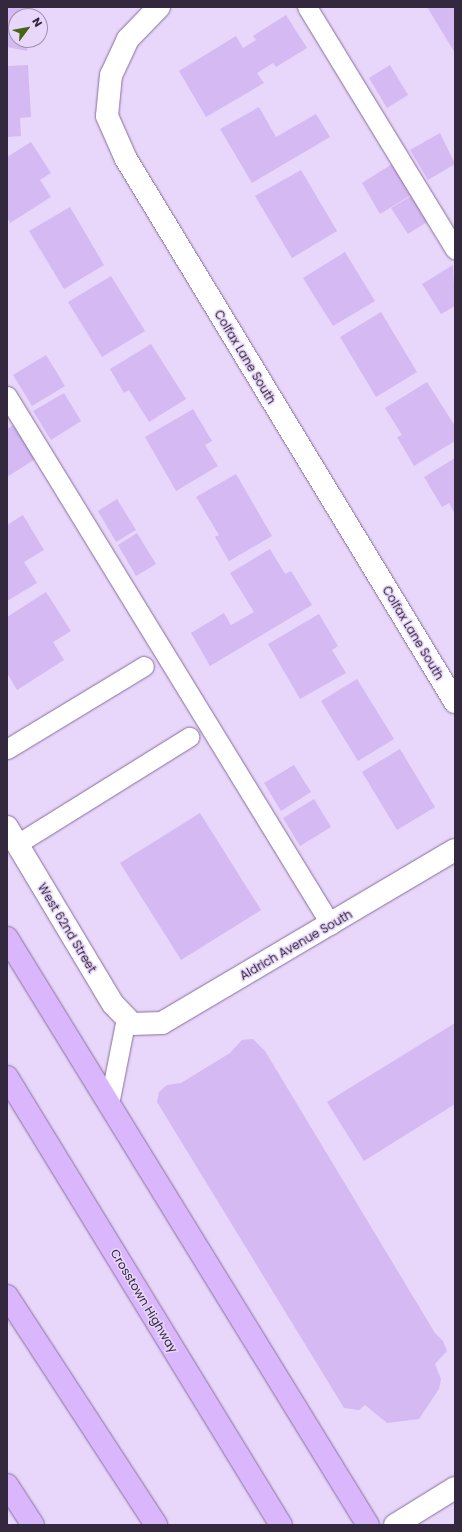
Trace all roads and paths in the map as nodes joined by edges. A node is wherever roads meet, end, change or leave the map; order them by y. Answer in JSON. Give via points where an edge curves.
{"nodes":[{"id":1,"x":159,"y":7,"type":"edge"},
{"id":2,"x":307,"y":7,"type":"edge"},
{"id":3,"x":455,"y":249,"type":"edge"},
{"id":4,"x":7,"y":396,"type":"edge"},
{"id":5,"x":144,"y":666,"type":"dead end"},
{"id":6,"x":455,"y":702,"type":"edge"},
{"id":7,"x":189,"y":737,"type":"dead end"},
{"id":8,"x":7,"y":749,"type":"edge"},
{"id":9,"x":12,"y":836,"type":"edge"},
{"id":10,"x":455,"y":850,"type":"edge"},
{"id":11,"x":331,"y":925,"type":"junction"},
{"id":12,"x":7,"y":938,"type":"edge"},
{"id":13,"x":129,"y":1021,"type":"junction"},
{"id":14,"x":7,"y":1077,"type":"edge"},
{"id":15,"x":109,"y":1104,"type":"junction"},
{"id":16,"x":7,"y":1296,"type":"edge"},
{"id":17,"x":7,"y":1485,"type":"edge"},
{"id":18,"x":455,"y":1488,"type":"edge"},
{"id":19,"x":33,"y":1525,"type":"edge"},
{"id":20,"x":156,"y":1525,"type":"edge"},
{"id":21,"x":281,"y":1525,"type":"edge"},
{"id":22,"x":368,"y":1525,"type":"edge"},
{"id":23,"x":395,"y":1525,"type":"edge"}],
"edges":[{"from":1,"to":6,"type":"street","name":"Colfax Lane South","via":[[128,39],[111,75],[107,116],[126,159]]},
{"from":2,"to":3,"type":"lane"},
{"from":4,"to":11,"type":"lane"},
{"from":5,"to":8,"type":"lane"},
{"from":7,"to":9,"type":"lane"},
{"from":9,"to":13,"type":"street","name":"West 62nd Street","via":[[113,1004]]},
{"from":10,"to":11,"type":"street","name":"Aldrich Avenue South"},
{"from":11,"to":13,"type":"street","name":"Aldrich Avenue South","via":[[162,1023]]},
{"from":12,"to":15,"type":"highway"},
{"from":13,"to":15,"type":"lane"},
{"from":14,"to":21,"type":"highway","name":"Crosstown Highway"},
{"from":15,"to":22,"type":"highway"},
{"from":16,"to":20,"type":"highway"},
{"from":17,"to":19,"type":"highway"},
{"from":18,"to":23,"type":"street"}]}
